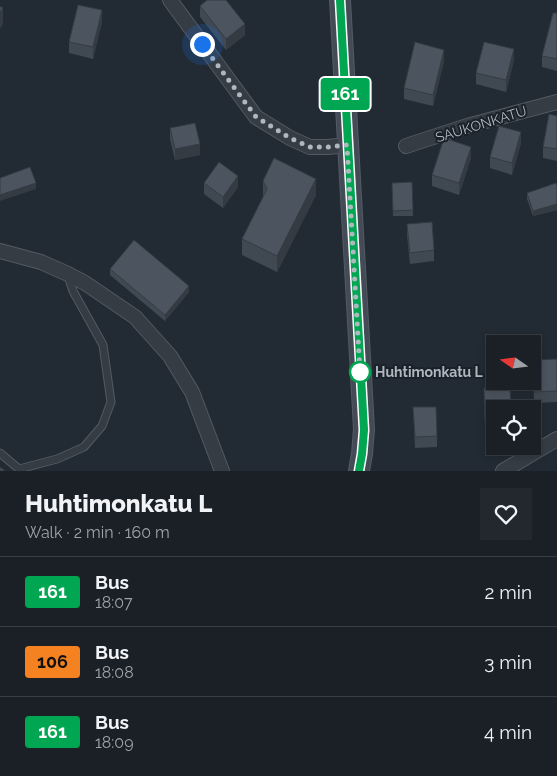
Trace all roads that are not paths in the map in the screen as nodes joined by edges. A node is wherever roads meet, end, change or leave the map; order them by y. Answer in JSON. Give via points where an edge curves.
{"nodes":[{"id":1,"x":170,"y":0,"type":"edge"},
{"id":2,"x":340,"y":0,"type":"edge"},
{"id":3,"x":557,"y":102,"type":"edge"},
{"id":4,"x":347,"y":145,"type":"junction"},
{"id":5,"x":406,"y":146,"type":"dead end"},
{"id":6,"x":0,"y":252,"type":"edge"},
{"id":7,"x":68,"y":274,"type":"junction"},
{"id":8,"x":557,"y":439,"type":"edge"},
{"id":9,"x":0,"y":453,"type":"edge"},
{"id":10,"x":41,"y":467,"type":"edge"},
{"id":11,"x":222,"y":471,"type":"edge"},
{"id":12,"x":359,"y":471,"type":"edge"},
{"id":13,"x":503,"y":471,"type":"edge"}],
"edges":[{"from":1,"to":4,"type":"street","via":[[256,117],[310,147]]},
{"from":2,"to":4,"type":"street"},
{"from":3,"to":5,"type":"street","name":"SAUKONKATU"},
{"from":4,"to":12,"type":"street","via":[[364,430]]},
{"from":6,"to":7,"type":"street","via":[[41,262]]},
{"from":7,"to":10,"type":"lane","via":[[103,346],[111,402],[102,426],[84,447]]},
{"from":7,"to":11,"type":"street","via":[[135,317],[170,356],[192,392]]},
{"from":8,"to":13,"type":"street"},
{"from":9,"to":10,"type":"lane","via":[[19,469]]}]}
